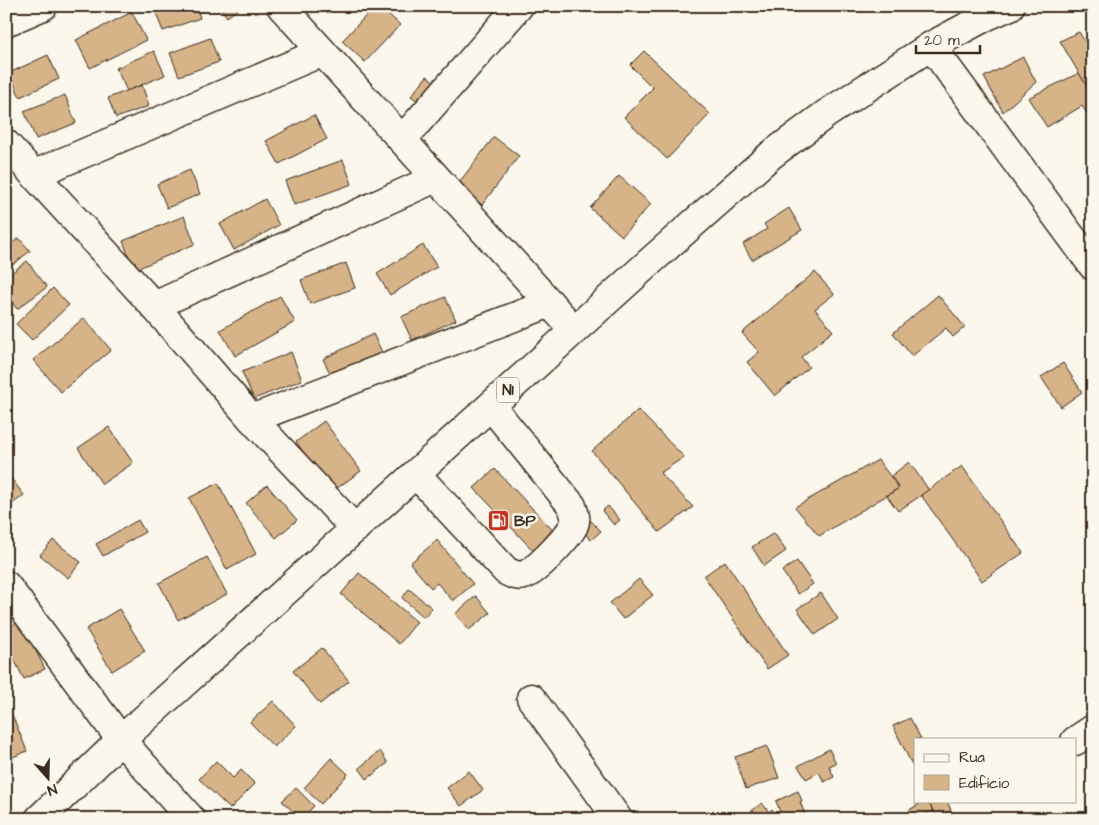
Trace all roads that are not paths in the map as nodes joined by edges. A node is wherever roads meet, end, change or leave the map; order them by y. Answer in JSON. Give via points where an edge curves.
{"nodes":[{"id":1,"x":43,"y":6,"type":"edge"},
{"id":2,"x":281,"y":6,"type":"edge"},
{"id":3,"x":519,"y":6,"type":"edge"},
{"id":4,"x":1010,"y":6,"type":"edge"},
{"id":5,"x":6,"y":22,"type":"edge"},
{"id":6,"x":931,"y":46,"type":"junction"},
{"id":7,"x":322,"y":52,"type":"junction"},
{"id":8,"x":402,"y":140,"type":"junction"},
{"id":9,"x":6,"y":144,"type":"edge"},
{"id":10,"x":35,"y":174,"type":"junction"},
{"id":11,"x":436,"y":178,"type":"junction"},
{"id":12,"x":1093,"y":266,"type":"edge"},
{"id":13,"x":550,"y":303,"type":"junction"},
{"id":14,"x":154,"y":306,"type":"junction"},
{"id":15,"x":574,"y":330,"type":"junction"},
{"id":16,"x":490,"y":406,"type":"junction"},
{"id":17,"x":252,"y":419,"type":"junction"},
{"id":18,"x":416,"y":474,"type":"junction"},
{"id":19,"x":355,"y":529,"type":"junction"},
{"id":20,"x":6,"y":585,"type":"edge"},
{"id":21,"x":531,"y":698,"type":"dead end"},
{"id":22,"x":1093,"y":729,"type":"edge"},
{"id":23,"x":121,"y":740,"type":"junction"},
{"id":24,"x":1076,"y":740,"type":"edge"},
{"id":25,"x":39,"y":819,"type":"edge"},
{"id":26,"x":191,"y":819,"type":"edge"},
{"id":27,"x":618,"y":819,"type":"edge"}],
"edges":[{"from":1,"to":5,"type":"main road"},
{"from":2,"to":7,"type":"main road"},
{"from":3,"to":8,"type":"main road"},
{"from":4,"to":6,"type":"main road","number":"N1"},
{"from":6,"to":12,"type":"main road"},
{"from":6,"to":15,"type":"main road","number":"N1","via":[[826,114],[771,155]]},
{"from":7,"to":8,"type":"main road"},
{"from":7,"to":10,"type":"main road"},
{"from":8,"to":11,"type":"main road"},
{"from":9,"to":10,"type":"main road"},
{"from":10,"to":14,"type":"main road"},
{"from":11,"to":13,"type":"main road"},
{"from":11,"to":14,"type":"main road"},
{"from":13,"to":15,"type":"main road"},
{"from":13,"to":17,"type":"main road"},
{"from":14,"to":17,"type":"main road"},
{"from":15,"to":16,"type":"main road","number":"N1"},
{"from":16,"to":18,"type":"main road","number":"N1"},
{"from":16,"to":18,"type":"main road","via":[[572,506],[576,517],[569,534],[533,570],[516,576],[506,571]]},
{"from":17,"to":19,"type":"main road"},
{"from":18,"to":19,"type":"main road","number":"N1"},
{"from":19,"to":23,"type":"main road","number":"N1"},
{"from":20,"to":23,"type":"main road"},
{"from":21,"to":27,"type":"main road"},
{"from":22,"to":24,"type":"main road"},
{"from":23,"to":25,"type":"main road","number":"N1"},
{"from":23,"to":26,"type":"main road"}]}
